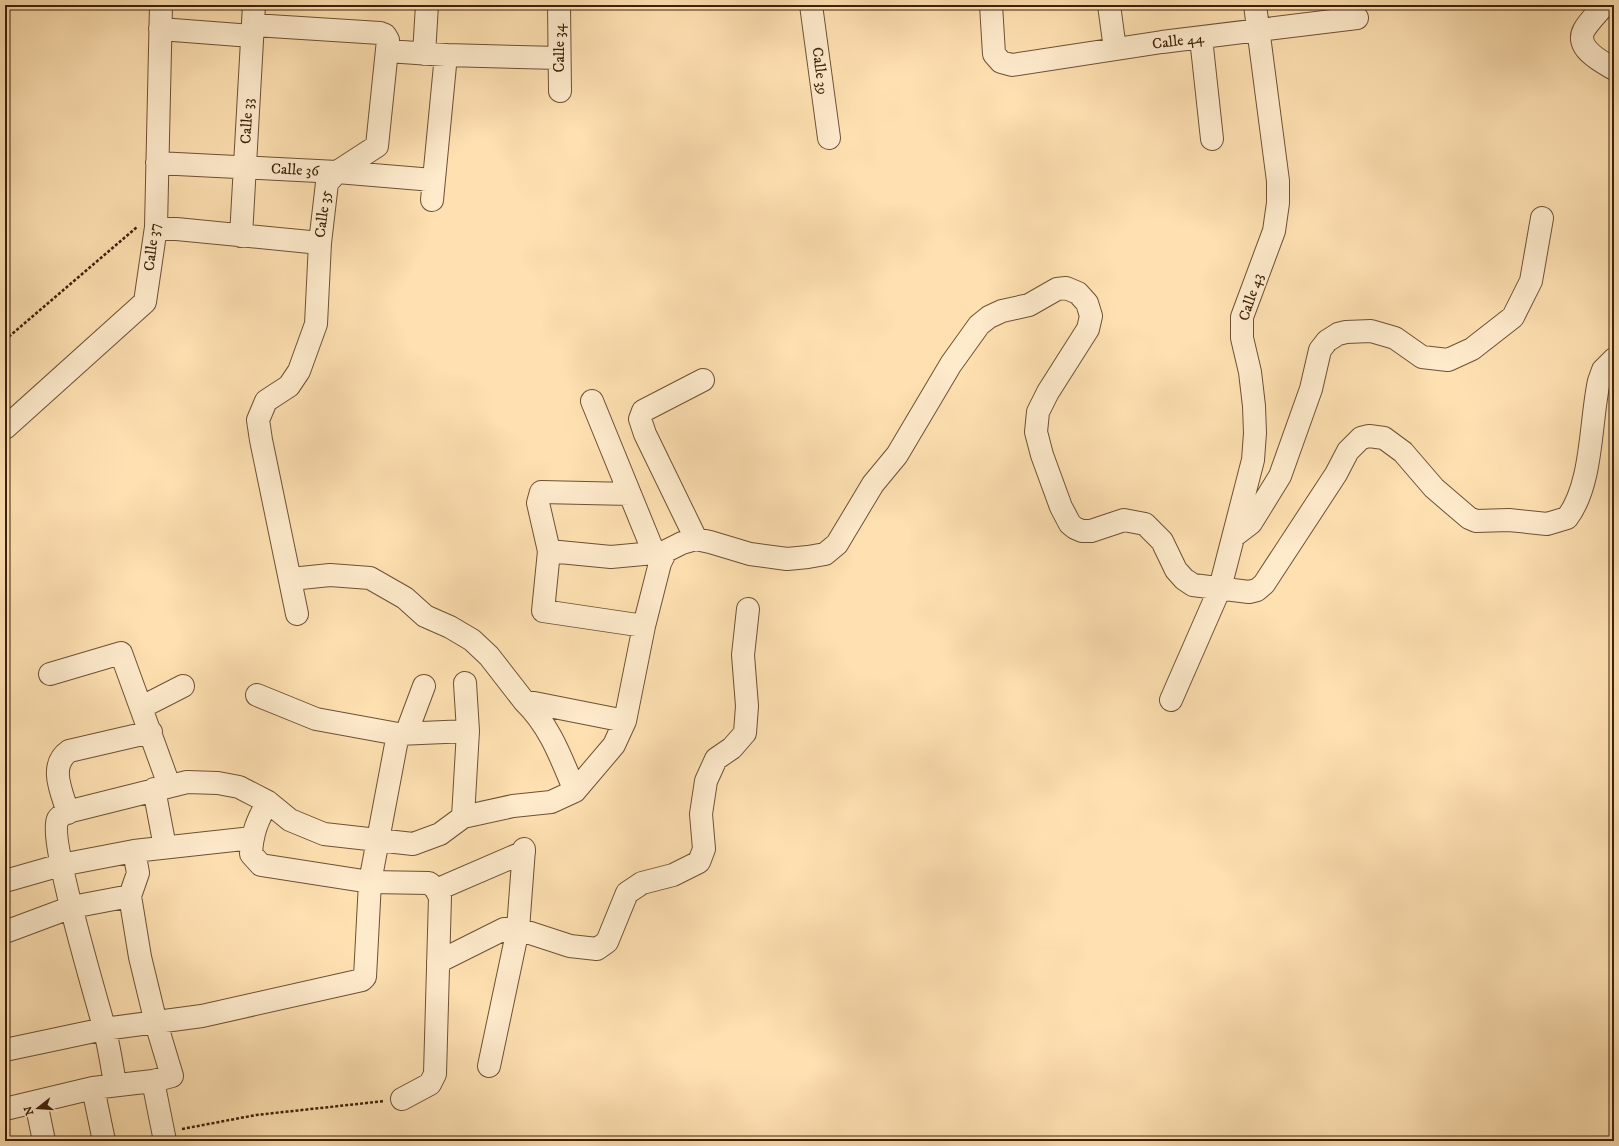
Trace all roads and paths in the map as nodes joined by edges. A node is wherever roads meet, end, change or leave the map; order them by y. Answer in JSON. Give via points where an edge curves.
{"nodes":[{"id":1,"x":161,"y":5,"type":"edge"},
{"id":2,"x":427,"y":5,"type":"edge"},
{"id":3,"x":559,"y":5,"type":"edge"},
{"id":4,"x":811,"y":5,"type":"edge"},
{"id":5,"x":991,"y":5,"type":"edge"},
{"id":6,"x":1109,"y":5,"type":"edge"},
{"id":7,"x":1255,"y":5,"type":"edge"},
{"id":8,"x":1604,"y":5,"type":"edge"},
{"id":9,"x":1357,"y":18,"type":"dead end"},
{"id":10,"x":253,"y":22,"type":"edge"},
{"id":11,"x":160,"y":29,"type":"junction"},
{"id":12,"x":1258,"y":30,"type":"junction"},
{"id":13,"x":1201,"y":38,"type":"junction"},
{"id":14,"x":386,"y":43,"type":"junction"},
{"id":15,"x":1115,"y":49,"type":"junction"},
{"id":16,"x":424,"y":54,"type":"junction"},
{"id":17,"x":446,"y":55,"type":"junction"},
{"id":18,"x":558,"y":58,"type":"junction"},
{"id":19,"x":1614,"y":69,"type":"edge"},
{"id":20,"x":560,"y":91,"type":"dead end"},
{"id":21,"x":829,"y":138,"type":"dead end"},
{"id":22,"x":1212,"y":139,"type":"dead end"},
{"id":23,"x":157,"y":163,"type":"junction"},
{"id":24,"x":245,"y":167,"type":"junction"},
{"id":25,"x":337,"y":172,"type":"junction"},
{"id":26,"x":156,"y":218,"type":"junction"},
{"id":27,"x":1542,"y":218,"type":"dead end"},
{"id":28,"x":241,"y":236,"type":"junction"},
{"id":29,"x":320,"y":243,"type":"junction"},
{"id":30,"x":5,"y":340,"type":"edge"},
{"id":31,"x":1614,"y":359,"type":"edge"},
{"id":32,"x":703,"y":380,"type":"dead end"},
{"id":33,"x":592,"y":402,"type":"dead end"},
{"id":34,"x":5,"y":428,"type":"edge"},
{"id":35,"x":630,"y":494,"type":"junction"},
{"id":36,"x":1234,"y":536,"type":"junction"},
{"id":37,"x":696,"y":539,"type":"junction"},
{"id":38,"x":549,"y":551,"type":"junction"},
{"id":39,"x":657,"y":558,"type":"junction"},
{"id":40,"x":290,"y":579,"type":"junction"},
{"id":41,"x":1220,"y":588,"type":"junction"},
{"id":42,"x":748,"y":609,"type":"dead end"},
{"id":43,"x":297,"y":614,"type":"dead end"},
{"id":44,"x":644,"y":626,"type":"junction"},
{"id":45,"x":50,"y":674,"type":"dead end"},
{"id":46,"x":465,"y":683,"type":"dead end"},
{"id":47,"x":183,"y":686,"type":"dead end"},
{"id":48,"x":424,"y":686,"type":"dead end"},
{"id":49,"x":257,"y":695,"type":"dead end"},
{"id":50,"x":1171,"y":700,"type":"dead end"},
{"id":51,"x":524,"y":701,"type":"junction"},
{"id":52,"x":142,"y":707,"type":"junction"},
{"id":53,"x":625,"y":721,"type":"junction"},
{"id":54,"x":468,"y":731,"type":"junction"},
{"id":55,"x":151,"y":732,"type":"junction"},
{"id":56,"x":402,"y":734,"type":"junction"},
{"id":57,"x":161,"y":787,"type":"junction"},
{"id":58,"x":575,"y":791,"type":"junction"},
{"id":59,"x":268,"y":802,"type":"junction"},
{"id":60,"x":68,"y":813,"type":"junction"},
{"id":61,"x":463,"y":816,"type":"junction"},
{"id":62,"x":252,"y":838,"type":"junction"},
{"id":63,"x":378,"y":838,"type":"junction"},
{"id":64,"x":165,"y":847,"type":"junction"},
{"id":65,"x":134,"y":851,"type":"junction"},
{"id":66,"x":61,"y":865,"type":"junction"},
{"id":67,"x":5,"y":881,"type":"edge"},
{"id":68,"x":370,"y":882,"type":"junction"},
{"id":69,"x":436,"y":890,"type":"junction"},
{"id":70,"x":130,"y":896,"type":"junction"},
{"id":71,"x":72,"y":907,"type":"junction"},
{"id":72,"x":518,"y":929,"type":"junction"},
{"id":73,"x":5,"y":932,"type":"edge"},
{"id":74,"x":438,"y":962,"type":"junction"},
{"id":75,"x":156,"y":1023,"type":"junction"},
{"id":76,"x":104,"y":1029,"type":"junction"},
{"id":77,"x":5,"y":1050,"type":"edge"},
{"id":78,"x":489,"y":1066,"type":"dead end"},
{"id":79,"x":153,"y":1081,"type":"junction"},
{"id":80,"x":115,"y":1084,"type":"junction"},
{"id":81,"x":93,"y":1088,"type":"junction"},
{"id":82,"x":402,"y":1098,"type":"joint"},
{"id":83,"x":36,"y":1102,"type":"junction"},
{"id":84,"x":5,"y":1109,"type":"edge"},
{"id":85,"x":164,"y":1136,"type":"edge"},
{"id":86,"x":44,"y":1141,"type":"edge"},
{"id":87,"x":104,"y":1141,"type":"edge"}],
"edges":[{"from":1,"to":11,"type":"street","name":"Calle 37"},
{"from":2,"to":16,"type":"street"},
{"from":3,"to":18,"type":"street","name":"Calle 34"},
{"from":4,"to":21,"type":"street","name":"Calle 39"},
{"from":5,"to":15,"type":"street","name":"Calle 44","via":[[994,54],[1001,62],[1012,65]]},
{"from":6,"to":15,"type":"street"},
{"from":7,"to":12,"type":"street","name":"Calle 43"},
{"from":8,"to":19,"type":"street","via":[[1585,28],[1582,40],[1589,52]]},
{"from":9,"to":12,"type":"street","name":"Calle 44"},
{"from":10,"to":11,"type":"street"},
{"from":10,"to":14,"type":"street","via":[[380,33]]},
{"from":10,"to":24,"type":"street","name":"Calle 33"},
{"from":11,"to":23,"type":"street","name":"Calle 37"},
{"from":12,"to":13,"type":"street","name":"Calle 44"},
{"from":12,"to":36,"type":"street","name":"Calle 43","via":[[1278,181],[1278,202],[1274,231],[1242,316],[1242,338],[1250,372],[1255,433],[1253,460]]},
{"from":13,"to":15,"type":"street","name":"Calle 44"},
{"from":13,"to":22,"type":"street"},
{"from":14,"to":16,"type":"street"},
{"from":14,"to":25,"type":"street","name":"Calle 35","via":[[377,146]]},
{"from":16,"to":17,"type":"street"},
{"from":17,"to":18,"type":"street"},
{"from":17,"to":25,"type":"street","name":"Calle 36","via":[[433,190]]},
{"from":18,"to":20,"type":"street","name":"Calle 34"},
{"from":23,"to":24,"type":"street","name":"Calle 36"},
{"from":23,"to":26,"type":"street","name":"Calle 37"},
{"from":24,"to":25,"type":"street","name":"Calle 36"},
{"from":24,"to":28,"type":"street","name":"Calle 33"},
{"from":25,"to":29,"type":"street","name":"Calle 35","via":[[327,183]]},
{"from":26,"to":28,"type":"street"},
{"from":26,"to":30,"type":"path"},
{"from":26,"to":34,"type":"street","name":"Calle 37","via":[[144,302]]},
{"from":27,"to":36,"type":"street","via":[[1531,281],[1513,317],[1472,349],[1448,360],[1422,357],[1394,338],[1371,331],[1346,332],[1327,341],[1320,350],[1311,389],[1280,476],[1251,523]]},
{"from":28,"to":29,"type":"street"},
{"from":29,"to":40,"type":"street","name":"Calle 35","via":[[316,324],[299,371],[289,386],[266,401],[258,420]]},
{"from":31,"to":41,"type":"street","via":[[1603,370],[1599,381],[1588,458],[1578,499],[1567,518],[1547,524],[1509,520],[1476,521],[1434,488],[1403,452],[1384,438],[1369,436],[1361,438],[1348,451],[1336,474],[1264,584],[1249,592]]},
{"from":32,"to":37,"type":"street","via":[[643,412],[640,419]]},
{"from":33,"to":35,"type":"street"},
{"from":35,"to":38,"type":"street","via":[[542,492],[538,503]]},
{"from":35,"to":39,"type":"street"},
{"from":36,"to":41,"type":"street","name":"Calle 43"},
{"from":37,"to":39,"type":"street","via":[[666,551]]},
{"from":37,"to":41,"type":"street","via":[[750,554],[780,558],[825,554],[837,544],[873,484],[896,455],[951,364],[979,325],[1002,311],[1029,305],[1049,292],[1066,288],[1078,294],[1087,303],[1091,316],[1088,329],[1044,399],[1038,412],[1036,432],[1061,507],[1070,524],[1082,531],[1091,531],[1124,520],[1144,524],[1162,541],[1176,570],[1184,579],[1193,585]]},
{"from":38,"to":39,"type":"street"},
{"from":38,"to":44,"type":"street","via":[[543,611]]},
{"from":39,"to":44,"type":"street"},
{"from":40,"to":43,"type":"street","name":"Calle 35"},
{"from":40,"to":51,"type":"street","via":[[330,575],[370,578],[405,598],[425,616],[472,640],[489,656]]},
{"from":41,"to":50,"type":"street","name":"Calle 43"},
{"from":42,"to":72,"type":"street","via":[[743,655],[747,706],[745,733],[732,748],[716,759],[706,780],[701,814],[704,849],[699,862],[673,875],[642,883],[627,893],[607,942],[597,949],[570,946]]},
{"from":44,"to":53,"type":"street"},
{"from":45,"to":52,"type":"street","via":[[121,653]]},
{"from":46,"to":54,"type":"street"},
{"from":47,"to":52,"type":"street"},
{"from":48,"to":56,"type":"street"},
{"from":49,"to":56,"type":"street","via":[[316,719]]},
{"from":51,"to":53,"type":"street"},
{"from":51,"to":58,"type":"street","via":[[538,715],[558,751]]},
{"from":52,"to":55,"type":"street"},
{"from":53,"to":58,"type":"street","via":[[614,746]]},
{"from":54,"to":56,"type":"street"},
{"from":54,"to":61,"type":"street"},
{"from":55,"to":57,"type":"street"},
{"from":55,"to":60,"type":"street","via":[[69,751],[62,756],[56,772]]},
{"from":56,"to":63,"type":"street"},
{"from":57,"to":59,"type":"street","via":[[188,782],[218,783],[238,787]]},
{"from":57,"to":60,"type":"street"},
{"from":57,"to":64,"type":"street"},
{"from":58,"to":61,"type":"street","via":[[551,802],[513,806]]},
{"from":59,"to":62,"type":"street","via":[[257,820]]},
{"from":59,"to":63,"type":"street","via":[[290,820],[324,834]]},
{"from":60,"to":66,"type":"street","via":[[58,819]]},
{"from":61,"to":63,"type":"street","via":[[440,834],[414,844]]},
{"from":62,"to":64,"type":"street"},
{"from":62,"to":68,"type":"street","via":[[251,854],[261,865]]},
{"from":63,"to":68,"type":"street"},
{"from":64,"to":65,"type":"street"},
{"from":65,"to":66,"type":"street"},
{"from":65,"to":70,"type":"street","via":[[138,873]]},
{"from":66,"to":67,"type":"street"},
{"from":66,"to":71,"type":"street"},
{"from":68,"to":69,"type":"street","via":[[429,883]]},
{"from":68,"to":75,"type":"street","via":[[365,977],[362,980],[202,1016]]},
{"from":69,"to":72,"type":"street","via":[[524,850]]},
{"from":69,"to":74,"type":"street","via":[[440,897]]},
{"from":70,"to":71,"type":"street"},
{"from":70,"to":75,"type":"street","via":[[140,957]]},
{"from":71,"to":73,"type":"street"},
{"from":71,"to":76,"type":"street"},
{"from":72,"to":74,"type":"street","via":[[504,929]]},
{"from":72,"to":78,"type":"street"},
{"from":74,"to":82,"type":"street","via":[[435,1074],[430,1084]]},
{"from":75,"to":76,"type":"street"},
{"from":75,"to":79,"type":"street","via":[[172,1076]]},
{"from":76,"to":77,"type":"street"},
{"from":76,"to":80,"type":"street"},
{"from":79,"to":80,"type":"street"},
{"from":79,"to":85,"type":"street"},
{"from":80,"to":81,"type":"street"},
{"from":81,"to":83,"type":"street"},
{"from":81,"to":87,"type":"street"},
{"from":82,"to":85,"type":"path","via":[[256,1115]]},
{"from":83,"to":84,"type":"street"},
{"from":83,"to":86,"type":"street"}]}
